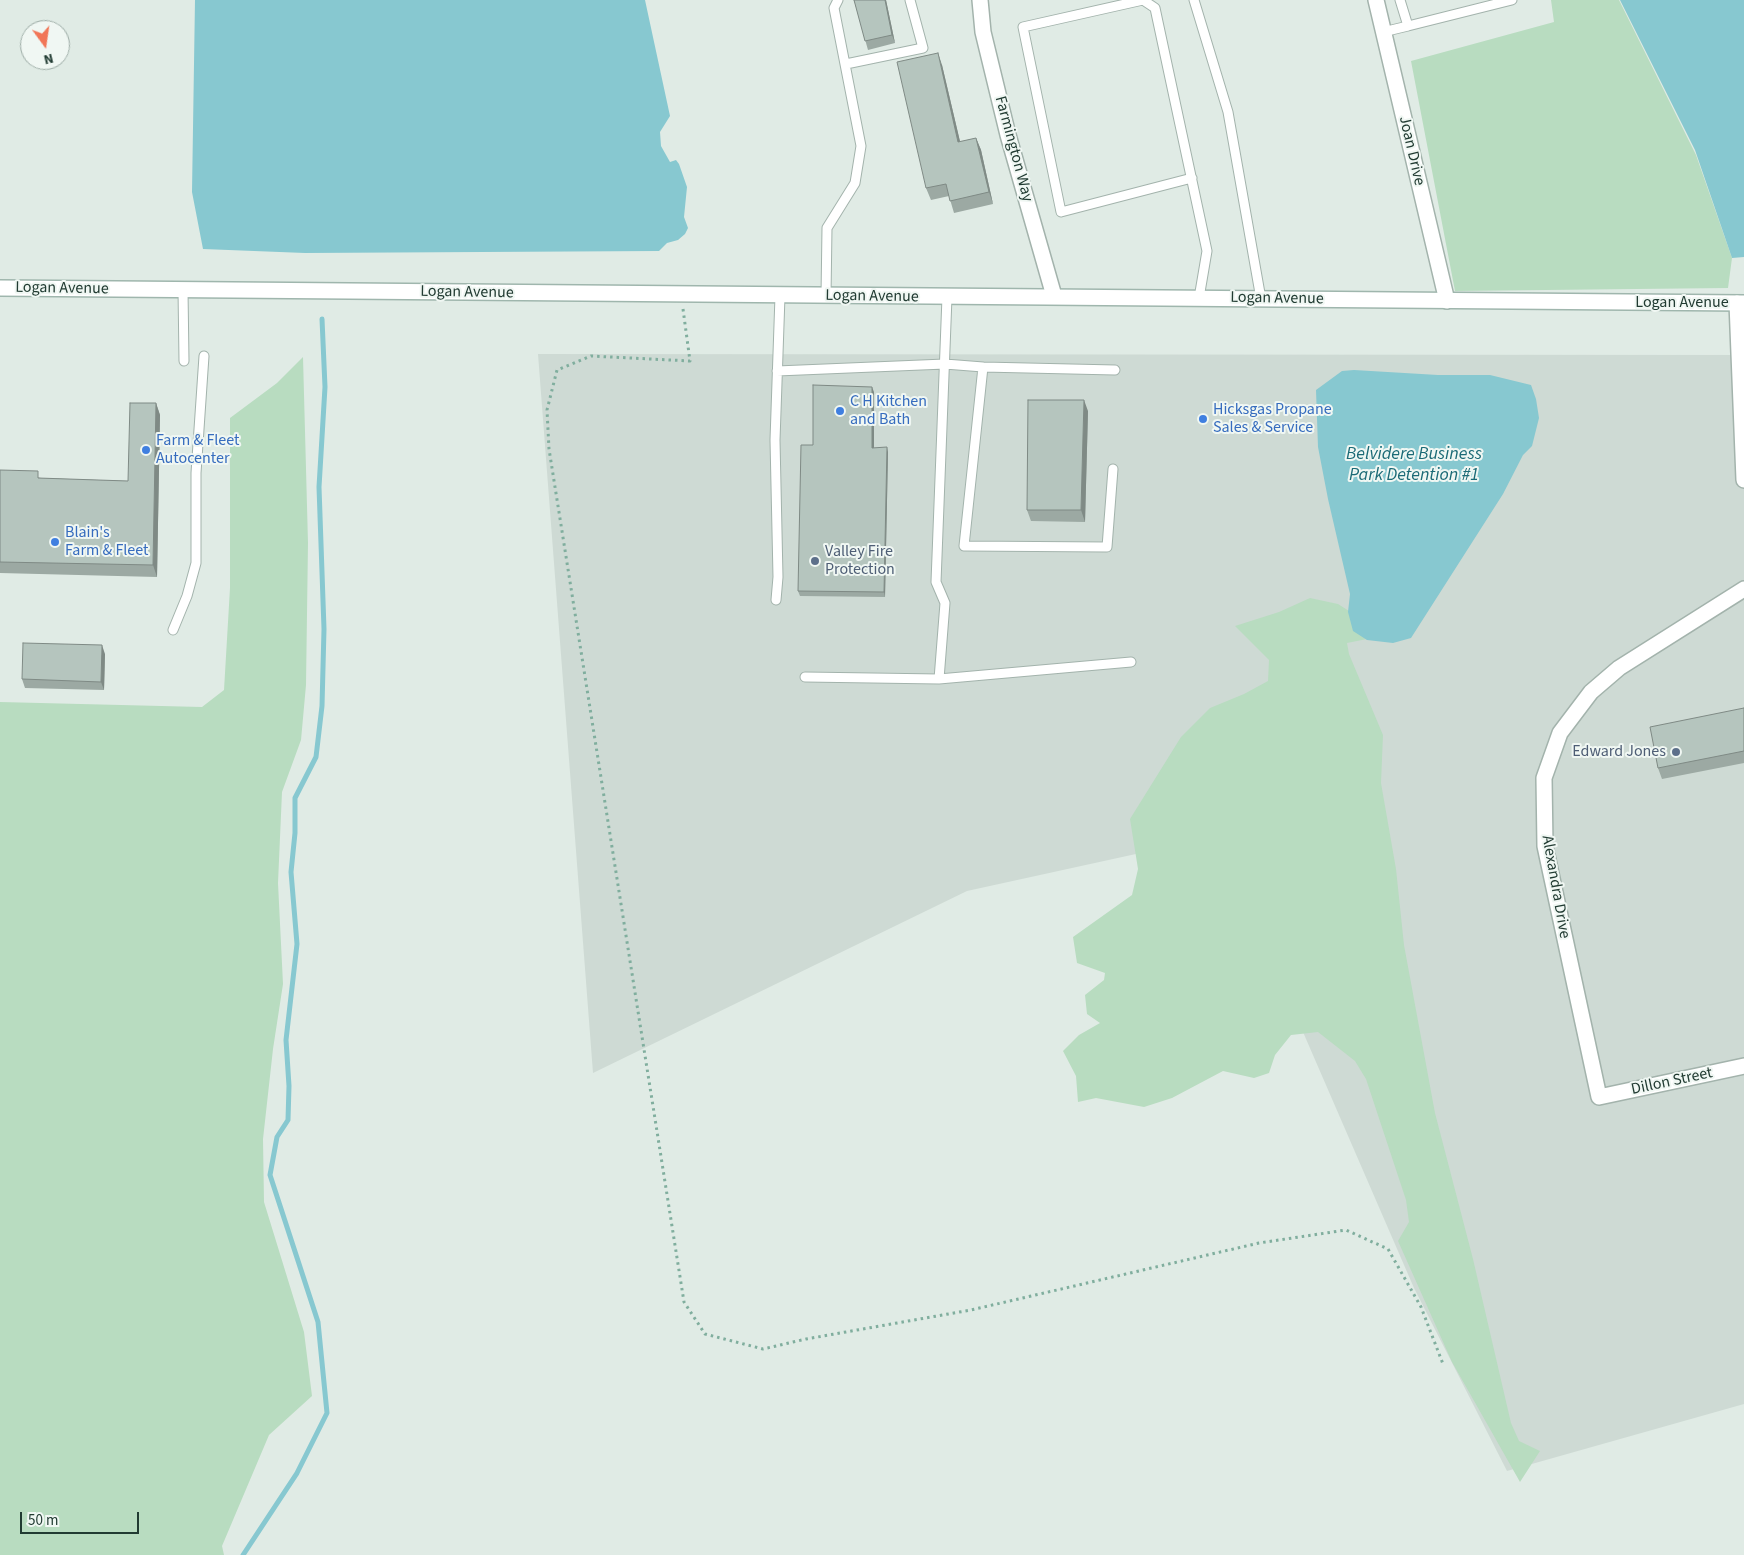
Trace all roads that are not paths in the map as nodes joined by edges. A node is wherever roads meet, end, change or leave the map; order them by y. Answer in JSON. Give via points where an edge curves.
{"nodes":[{"id":1,"x":838,"y":0,"type":"edge"},
{"id":2,"x":910,"y":0,"type":"edge"},
{"id":3,"x":980,"y":0,"type":"edge"},
{"id":4,"x":1143,"y":0,"type":"edge"},
{"id":5,"x":1194,"y":0,"type":"edge"},
{"id":6,"x":1376,"y":0,"type":"edge"},
{"id":7,"x":1400,"y":0,"type":"edge"},
{"id":8,"x":1512,"y":0,"type":"edge"},
{"id":9,"x":1408,"y":26,"type":"junction"},
{"id":10,"x":1383,"y":32,"type":"junction"},
{"id":11,"x":846,"y":64,"type":"junction"},
{"id":12,"x":1192,"y":178,"type":"junction"},
{"id":13,"x":0,"y":288,"type":"edge"},
{"id":14,"x":183,"y":290,"type":"junction"},
{"id":15,"x":780,"y":296,"type":"junction"},
{"id":16,"x":826,"y":296,"type":"junction"},
{"id":17,"x":1054,"y":296,"type":"junction"},
{"id":18,"x":947,"y":297,"type":"junction"},
{"id":19,"x":1199,"y":298,"type":"junction"},
{"id":20,"x":1261,"y":299,"type":"junction"},
{"id":21,"x":1447,"y":301,"type":"junction"},
{"id":22,"x":1741,"y":303,"type":"edge"},
{"id":23,"x":204,"y":356,"type":"dead end"},
{"id":24,"x":184,"y":361,"type":"dead end"},
{"id":25,"x":945,"y":364,"type":"junction"},
{"id":26,"x":983,"y":367,"type":"junction"},
{"id":27,"x":1114,"y":370,"type":"dead end"},
{"id":28,"x":777,"y":371,"type":"junction"},
{"id":29,"x":1112,"y":469,"type":"dead end"},
{"id":30,"x":1744,"y":480,"type":"edge"},
{"id":31,"x":1744,"y":589,"type":"edge"},
{"id":32,"x":776,"y":600,"type":"dead end"},
{"id":33,"x":173,"y":630,"type":"dead end"},
{"id":34,"x":1131,"y":662,"type":"dead end"},
{"id":35,"x":804,"y":677,"type":"dead end"},
{"id":36,"x":939,"y":679,"type":"junction"},
{"id":37,"x":1744,"y":1066,"type":"edge"},
{"id":38,"x":1599,"y":1097,"type":"joint"}],
"edges":[{"from":1,"to":11,"type":"lane","via":[[834,8]]},
{"from":2,"to":11,"type":"lane","via":[[923,48]]},
{"from":3,"to":17,"type":"main road","name":"Farmington Way","via":[[983,32],[1008,135]]},
{"from":4,"to":12,"type":"lane","via":[[1156,8]]},
{"from":4,"to":12,"type":"lane","via":[[1023,27],[1061,212]]},
{"from":5,"to":20,"type":"lane","via":[[1228,112]]},
{"from":6,"to":10,"type":"main road","name":"Joan Drive"},
{"from":7,"to":9,"type":"lane"},
{"from":8,"to":9,"type":"lane"},
{"from":9,"to":10,"type":"lane"},
{"from":10,"to":21,"type":"main road","name":"Joan Drive"},
{"from":11,"to":16,"type":"lane","via":[[862,146],[855,183],[827,228]]},
{"from":12,"to":19,"type":"lane","via":[[1207,251]]},
{"from":13,"to":14,"type":"main road","name":"Logan Avenue"},
{"from":14,"to":15,"type":"main road","name":"Logan Avenue"},
{"from":14,"to":24,"type":"lane"},
{"from":15,"to":16,"type":"main road","name":"Logan Avenue"},
{"from":15,"to":28,"type":"lane"},
{"from":16,"to":18,"type":"main road","name":"Logan Avenue"},
{"from":17,"to":18,"type":"main road","name":"Logan Avenue"},
{"from":17,"to":19,"type":"main road","name":"Logan Avenue"},
{"from":18,"to":25,"type":"lane"},
{"from":19,"to":20,"type":"main road","name":"Logan Avenue"},
{"from":20,"to":21,"type":"main road","name":"Logan Avenue"},
{"from":21,"to":22,"type":"main road","name":"Logan Avenue"},
{"from":22,"to":30,"type":"main road"},
{"from":23,"to":33,"type":"lane","via":[[196,473],[196,563]]},
{"from":25,"to":26,"type":"lane"},
{"from":25,"to":28,"type":"lane"},
{"from":25,"to":36,"type":"lane","via":[[936,582],[945,603]]},
{"from":26,"to":27,"type":"lane"},
{"from":26,"to":29,"type":"lane","via":[[964,546],[1106,547]]},
{"from":28,"to":32,"type":"lane"},
{"from":31,"to":38,"type":"main road","name":"Alexandra Drive","via":[[1619,668],[1591,692],[1560,733],[1544,778],[1545,846]]},
{"from":34,"to":36,"type":"lane"},
{"from":35,"to":36,"type":"lane"},
{"from":37,"to":38,"type":"main road","name":"Dillon Street"}]}
